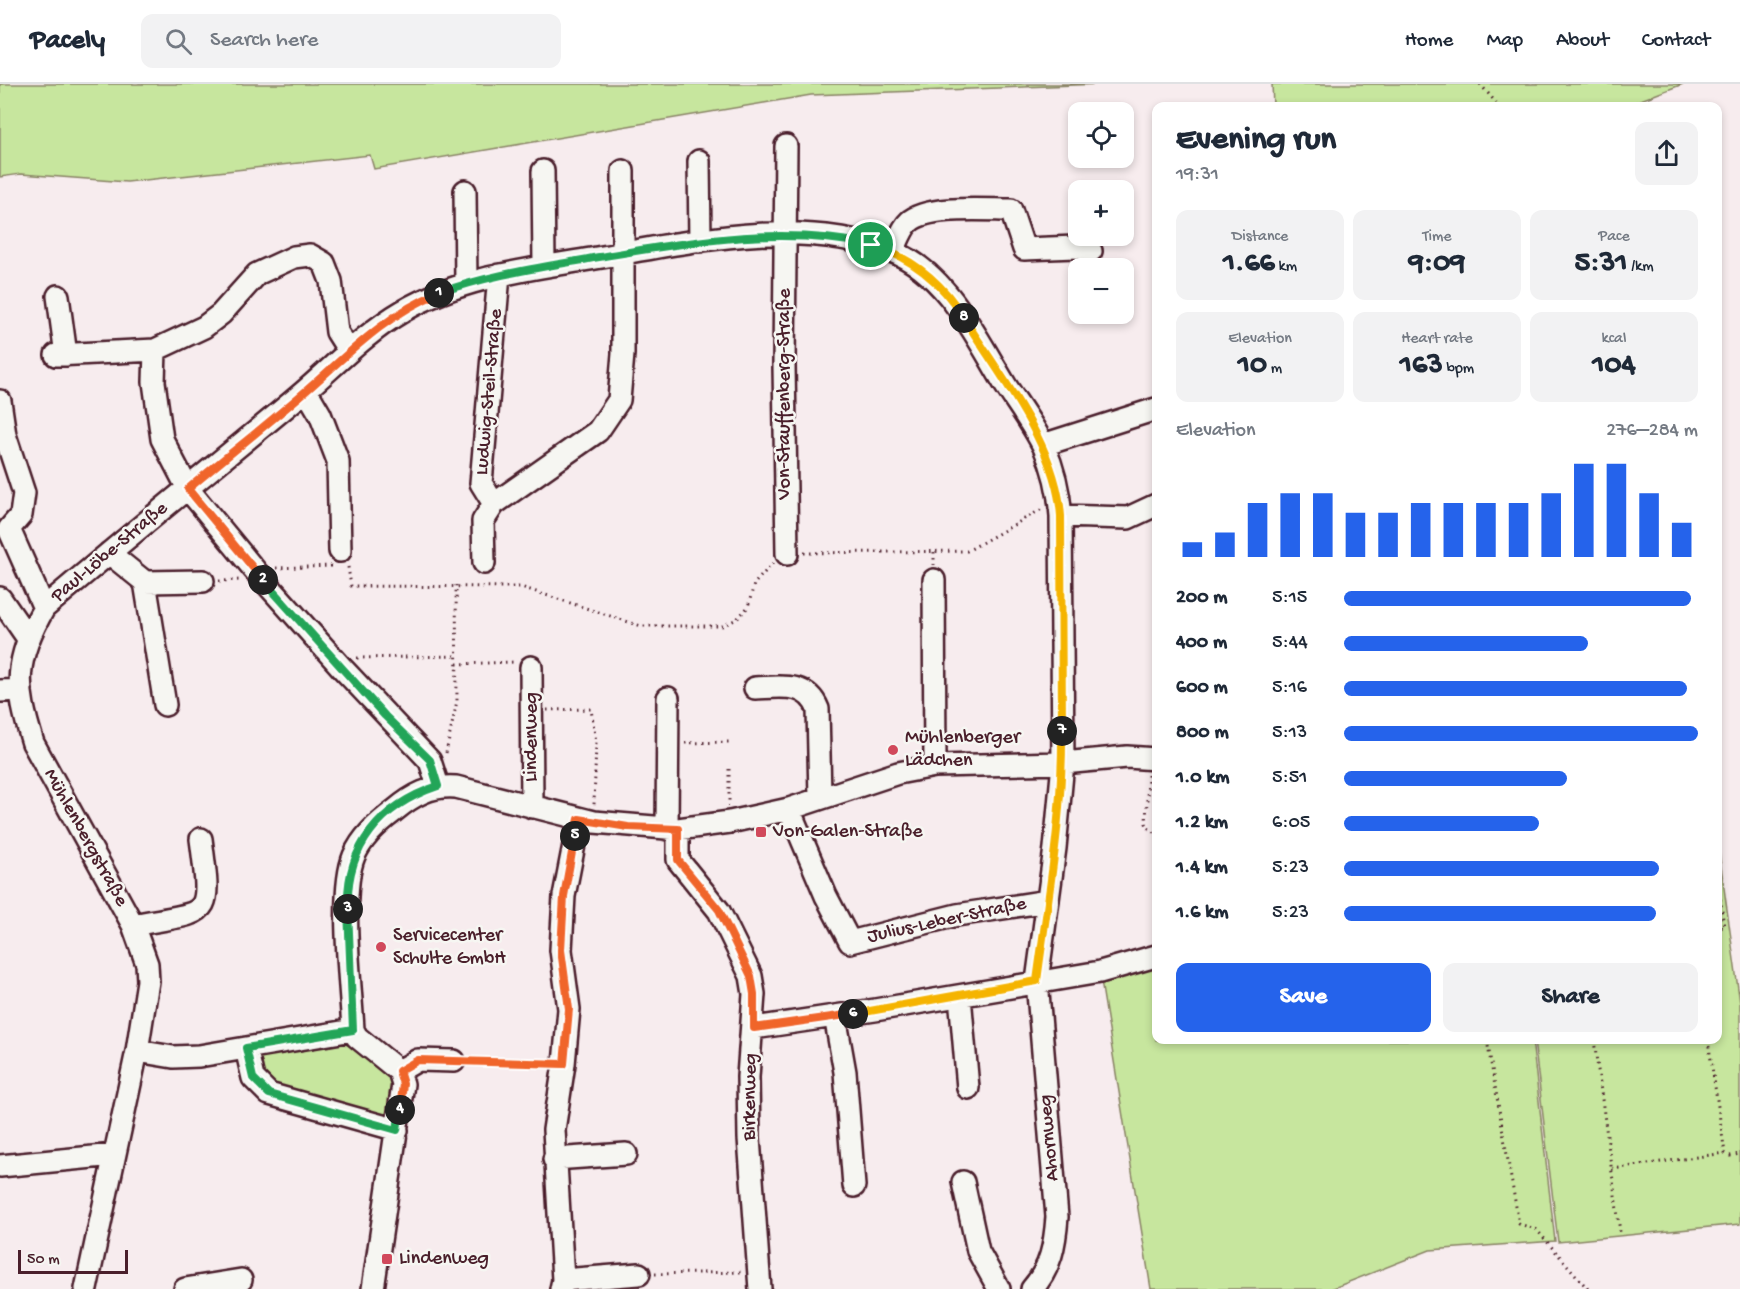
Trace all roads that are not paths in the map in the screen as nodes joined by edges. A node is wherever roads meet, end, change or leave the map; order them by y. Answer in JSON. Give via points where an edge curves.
{"nodes":[{"id":1,"x":786,"y":146,"type":"dead end"},
{"id":2,"x":699,"y":160,"type":"dead end"},
{"id":3,"x":543,"y":171,"type":"dead end"},
{"id":4,"x":623,"y":171,"type":"dead end"},
{"id":5,"x":465,"y":190,"type":"dead end"},
{"id":6,"x":784,"y":234,"type":"junction"},
{"id":7,"x":700,"y":241,"type":"junction"},
{"id":8,"x":893,"y":251,"type":"junction"},
{"id":9,"x":1092,"y":251,"type":"dead end"},
{"id":10,"x":623,"y":253,"type":"junction"},
{"id":11,"x":544,"y":267,"type":"junction"},
{"id":12,"x":500,"y":275,"type":"junction"},
{"id":13,"x":466,"y":283,"type":"junction"},
{"id":14,"x":58,"y":297,"type":"dead end"},
{"id":15,"x":155,"y":350,"type":"junction"},
{"id":16,"x":349,"y":351,"type":"junction"},
{"id":17,"x":306,"y":390,"type":"junction"},
{"id":18,"x":0,"y":401,"type":"edge"},
{"id":19,"x":1152,"y":411,"type":"edge"},
{"id":20,"x":1043,"y":445,"type":"junction"},
{"id":21,"x":188,"y":489,"type":"junction"},
{"id":22,"x":494,"y":504,"type":"junction"},
{"id":23,"x":1152,"y":507,"type":"edge"},
{"id":24,"x":1061,"y":510,"type":"junction"},
{"id":25,"x":340,"y":551,"type":"dead end"},
{"id":26,"x":109,"y":553,"type":"junction"},
{"id":27,"x":787,"y":554,"type":"road end"},
{"id":28,"x":484,"y":563,"type":"dead end"},
{"id":29,"x":934,"y":579,"type":"dead end"},
{"id":30,"x":203,"y":581,"type":"road end"},
{"id":31,"x":145,"y":582,"type":"junction"},
{"id":32,"x":0,"y":598,"type":"edge"},
{"id":33,"x":44,"y":608,"type":"junction"},
{"id":34,"x":27,"y":637,"type":"junction"},
{"id":35,"x":531,"y":667,"type":"road end"},
{"id":36,"x":754,"y":688,"type":"dead end"},
{"id":37,"x":10,"y":691,"type":"edge"},
{"id":38,"x":668,"y":698,"type":"dead end"},
{"id":39,"x":165,"y":705,"type":"dead end"},
{"id":40,"x":1152,"y":759,"type":"edge"},
{"id":41,"x":1063,"y":763,"type":"junction"},
{"id":42,"x":935,"y":766,"type":"junction"},
{"id":43,"x":438,"y":786,"type":"junction"},
{"id":44,"x":820,"y":797,"type":"junction"},
{"id":45,"x":532,"y":807,"type":"junction"},
{"id":46,"x":789,"y":809,"type":"junction"},
{"id":47,"x":586,"y":820,"type":"junction"},
{"id":48,"x":673,"y":829,"type":"junction"},
{"id":49,"x":201,"y":839,"type":"dead end"},
{"id":50,"x":1048,"y":901,"type":"junction"},
{"id":51,"x":133,"y":925,"type":"junction"},
{"id":52,"x":1152,"y":957,"type":"edge"},
{"id":53,"x":1037,"y":981,"type":"junction"},
{"id":54,"x":960,"y":996,"type":"junction"},
{"id":55,"x":836,"y":1016,"type":"junction"},
{"id":56,"x":754,"y":1028,"type":"junction"},
{"id":57,"x":353,"y":1030,"type":"junction"},
{"id":58,"x":246,"y":1048,"type":"junction"},
{"id":59,"x":137,"y":1051,"type":"junction"},
{"id":60,"x":454,"y":1061,"type":"road end"},
{"id":61,"x":399,"y":1071,"type":"junction"},
{"id":62,"x":968,"y":1088,"type":"dead end"},
{"id":63,"x":397,"y":1130,"type":"junction"},
{"id":64,"x":626,"y":1154,"type":"dead end"},
{"id":65,"x":114,"y":1155,"type":"junction"},
{"id":66,"x":554,"y":1160,"type":"junction"},
{"id":67,"x":0,"y":1166,"type":"edge"},
{"id":68,"x":963,"y":1182,"type":"dead end"},
{"id":69,"x":854,"y":1186,"type":"dead end"},
{"id":70,"x":639,"y":1274,"type":"road end"},
{"id":71,"x":241,"y":1280,"type":"dead end"},
{"id":72,"x":759,"y":1281,"type":"edge"},
{"id":73,"x":562,"y":1284,"type":"edge"},
{"id":74,"x":86,"y":1289,"type":"edge"},
{"id":75,"x":185,"y":1289,"type":"edge"},
{"id":76,"x":373,"y":1289,"type":"edge"},
{"id":77,"x":999,"y":1289,"type":"edge"},
{"id":78,"x":1032,"y":1289,"type":"edge"}],
"edges":[{"from":1,"to":6,"type":"street","name":"Von-Stauffenberg-Straße"},
{"from":2,"to":7,"type":"street"},
{"from":3,"to":11,"type":"street"},
{"from":4,"to":10,"type":"street","name":"Ludwig-Steil-Straße"},
{"from":5,"to":13,"type":"street"},
{"from":6,"to":7,"type":"street","name":"Paul-Löbe-Straße"},
{"from":6,"to":8,"type":"street","name":"Paul-Löbe-Straße","via":[[837,238]]},
{"from":6,"to":27,"type":"street","name":"Von-Stauffenberg-Straße"},
{"from":7,"to":10,"type":"street","name":"Paul-Löbe-Straße"},
{"from":8,"to":9,"type":"street","via":[[908,223],[921,215],[1011,210],[1024,249],[1076,247]]},
{"from":8,"to":20,"type":"street","name":"Paul-Löbe-Straße","via":[[938,283]]},
{"from":10,"to":11,"type":"street","name":"Paul-Löbe-Straße"},
{"from":10,"to":22,"type":"street","name":"Ludwig-Steil-Straße","via":[[619,400],[598,431]]},
{"from":11,"to":12,"type":"street","name":"Paul-Löbe-Straße"},
{"from":12,"to":13,"type":"street","name":"Paul-Löbe-Straße"},
{"from":12,"to":22,"type":"street","name":"Ludwig-Steil-Straße","via":[[481,483]]},
{"from":13,"to":16,"type":"street","name":"Paul-Löbe-Straße","via":[[402,312]]},
{"from":14,"to":15,"type":"street","via":[[61,355]]},
{"from":15,"to":16,"type":"street","via":[[204,327],[257,274],[294,257],[310,255],[324,263],[331,281],[337,332]]},
{"from":15,"to":21,"type":"street","via":[[154,382],[162,439]]},
{"from":16,"to":17,"type":"street","name":"Paul-Löbe-Straße"},
{"from":17,"to":21,"type":"street","name":"Paul-Löbe-Straße"},
{"from":17,"to":25,"type":"street","via":[[338,461]]},
{"from":18,"to":33,"type":"street","via":[[5,435],[24,493],[21,515],[9,530]]},
{"from":19,"to":20,"type":"street"},
{"from":20,"to":24,"type":"street","name":"Paul-Löbe-Straße"},
{"from":21,"to":26,"type":"street","name":"Paul-Löbe-Straße"},
{"from":21,"to":43,"type":"street","via":[[266,571],[385,716],[430,760]]},
{"from":22,"to":28,"type":"street","name":"Ludwig-Steil-Straße","via":[[483,521]]},
{"from":23,"to":24,"type":"street","via":[[1120,519]]},
{"from":24,"to":41,"type":"street","name":"Paul-Löbe-Straße"},
{"from":26,"to":31,"type":"street"},
{"from":26,"to":33,"type":"street","name":"Paul-Löbe-Straße"},
{"from":29,"to":42,"type":"street"},
{"from":30,"to":31,"type":"street"},
{"from":31,"to":39,"type":"street"},
{"from":32,"to":34,"type":"street"},
{"from":33,"to":34,"type":"street","name":"Mühlenbergstraße"},
{"from":34,"to":37,"type":"street","name":"Mühlenbergstraße"},
{"from":35,"to":45,"type":"street","name":"Lindenweg"},
{"from":36,"to":44,"type":"street","via":[[798,687],[814,697],[818,709]]},
{"from":37,"to":51,"type":"street","name":"Mühlenbergstraße","via":[[33,743]]},
{"from":38,"to":48,"type":"street","name":"Birkenweg"},
{"from":40,"to":41,"type":"street","via":[[1127,757]]},
{"from":41,"to":42,"type":"street"},
{"from":41,"to":50,"type":"street","name":"Paul-Löbe-Straße"},
{"from":42,"to":44,"type":"street"},
{"from":43,"to":45,"type":"street","name":"Lindenweg","via":[[472,790]]},
{"from":43,"to":57,"type":"street","via":[[417,795],[380,822],[355,855],[347,890]]},
{"from":44,"to":46,"type":"street"},
{"from":45,"to":47,"type":"street","name":"Lindenweg"},
{"from":46,"to":48,"type":"street"},
{"from":46,"to":50,"type":"street","name":"Julius-Leber-Straße","via":[[850,942],[957,915]]},
{"from":47,"to":48,"type":"street"},
{"from":47,"to":66,"type":"street","via":[[564,896],[561,950],[569,1009]]},
{"from":48,"to":56,"type":"street","name":"Birkenweg","via":[[678,860],[719,910],[751,976]]},
{"from":49,"to":51,"type":"street","via":[[208,894],[204,906],[196,913]]},
{"from":50,"to":53,"type":"street","name":"Paul-Löbe-Straße"},
{"from":51,"to":59,"type":"street","name":"Mühlenbergstraße","via":[[141,943],[148,981]]},
{"from":52,"to":53,"type":"street","via":[[1100,972]]},
{"from":53,"to":54,"type":"street"},
{"from":53,"to":78,"type":"street","name":"Ahornweg","via":[[1057,1217],[1049,1263]]},
{"from":54,"to":55,"type":"street"},
{"from":54,"to":62,"type":"street"},
{"from":55,"to":56,"type":"street"},
{"from":55,"to":69,"type":"street","via":[[845,1072]]},
{"from":56,"to":72,"type":"street","name":"Birkenweg","via":[[748,1077]]},
{"from":57,"to":58,"type":"street"},
{"from":57,"to":61,"type":"street"},
{"from":58,"to":59,"type":"street","via":[[173,1057]]},
{"from":58,"to":63,"type":"street","via":[[253,1078],[269,1094]]},
{"from":59,"to":65,"type":"street","name":"Mühlenbergstraße"},
{"from":60,"to":61,"type":"street","via":[[418,1060]]},
{"from":61,"to":63,"type":"street","via":[[403,1084]]},
{"from":63,"to":76,"type":"street"},
{"from":64,"to":66,"type":"street"},
{"from":65,"to":67,"type":"street"},
{"from":65,"to":74,"type":"street","name":"Mühlenbergstraße"},
{"from":66,"to":73,"type":"street"},
{"from":68,"to":77,"type":"street","via":[[978,1251]]},
{"from":70,"to":73,"type":"street"},
{"from":71,"to":75,"type":"street"}]}
